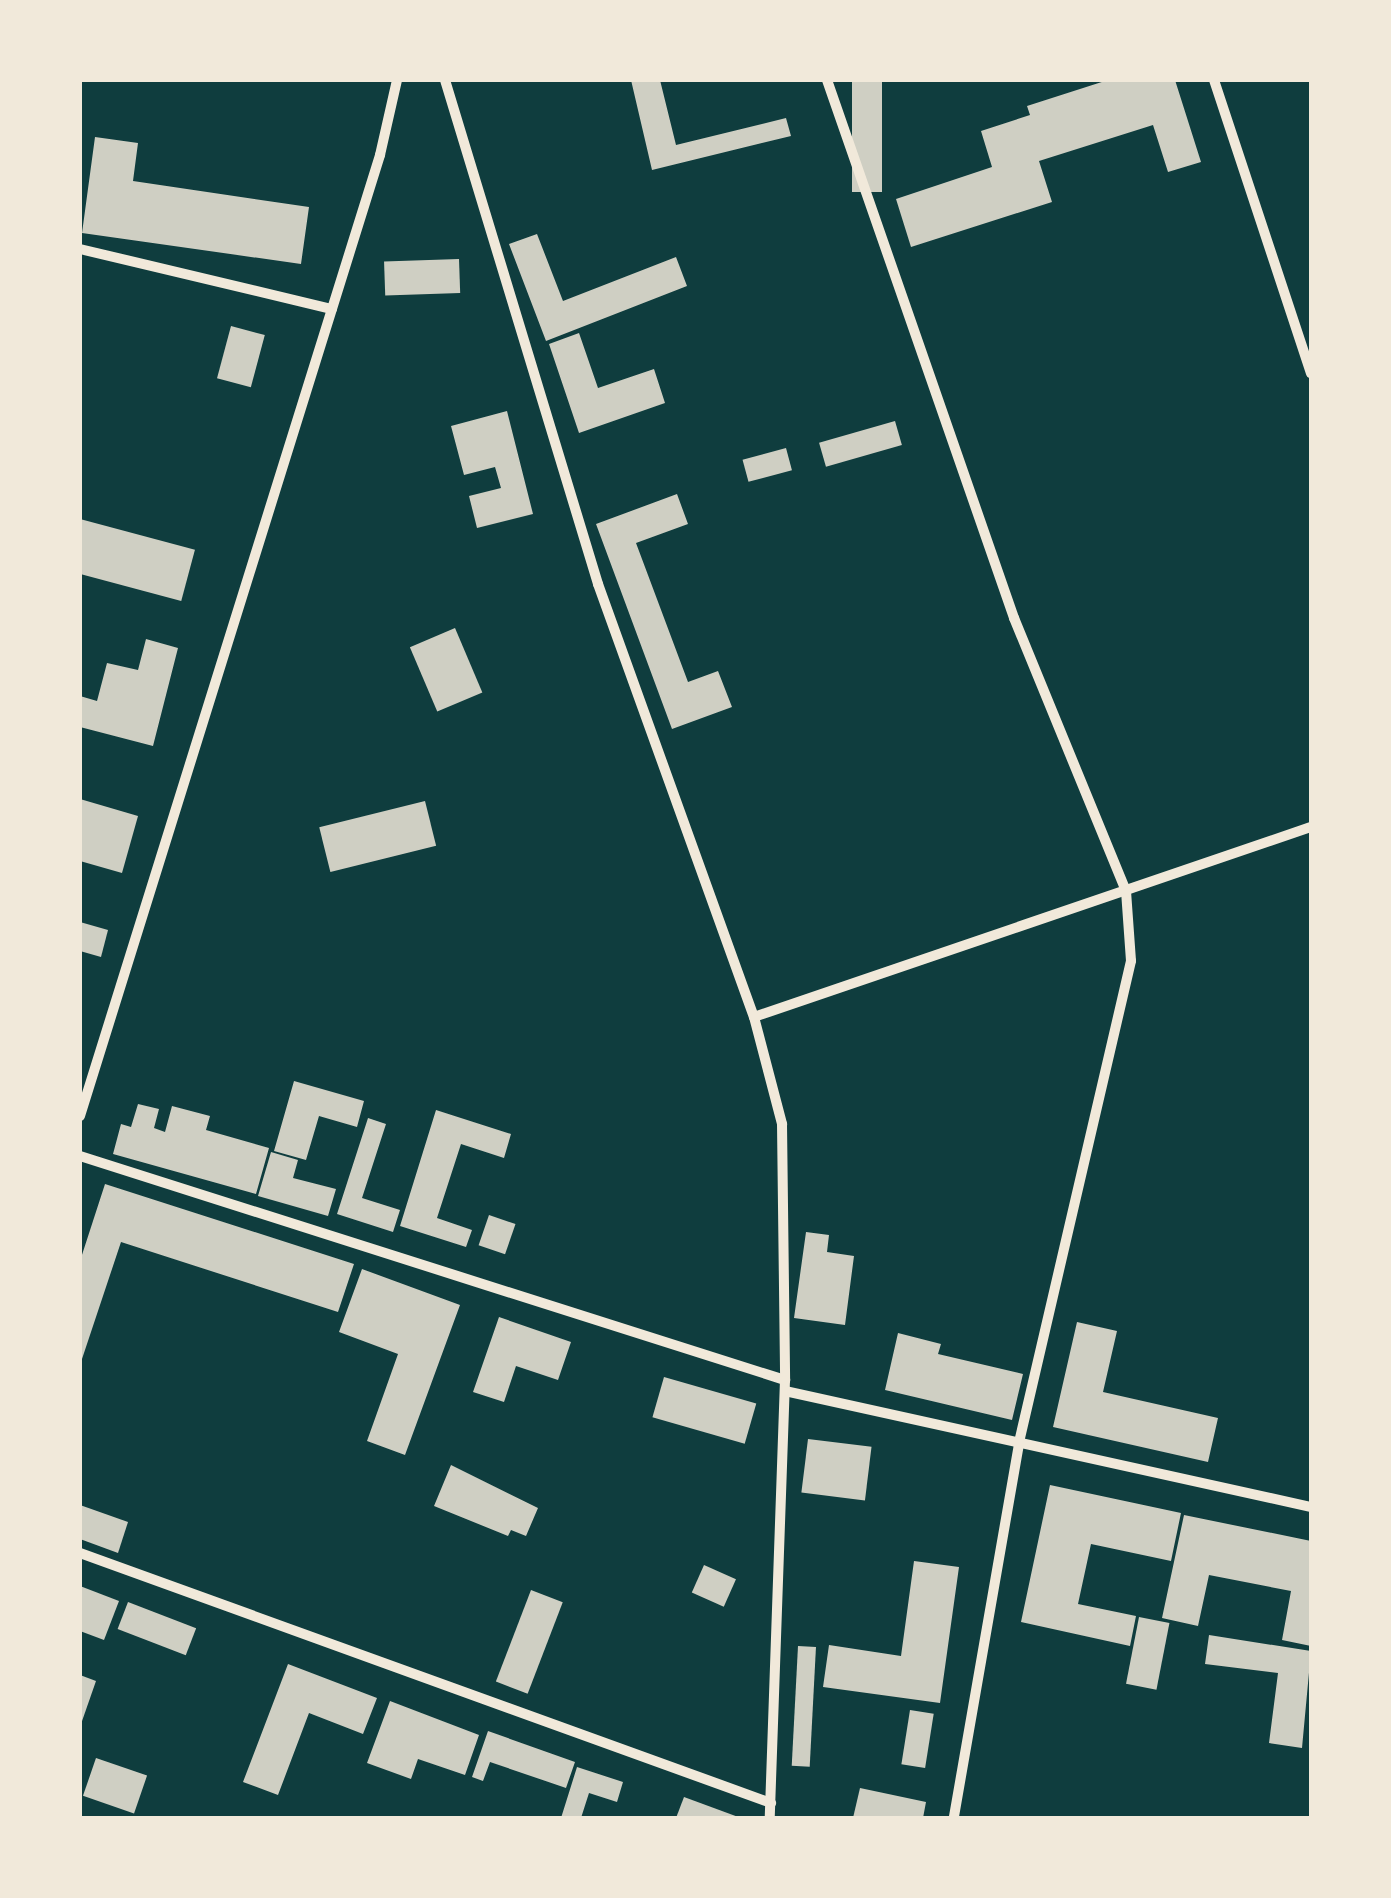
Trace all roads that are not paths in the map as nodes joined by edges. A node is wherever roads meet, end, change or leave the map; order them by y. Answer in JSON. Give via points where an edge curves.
{"nodes":[{"id":1,"x":397,"y":80,"type":"edge"},
{"id":2,"x":445,"y":80,"type":"edge"},
{"id":3,"x":827,"y":80,"type":"edge"},
{"id":4,"x":1214,"y":80,"type":"edge"},
{"id":5,"x":80,"y":248,"type":"edge"},
{"id":6,"x":332,"y":309,"type":"junction"},
{"id":7,"x":1311,"y":373,"type":"edge"},
{"id":8,"x":1311,"y":827,"type":"edge"},
{"id":9,"x":1126,"y":891,"type":"junction"},
{"id":10,"x":754,"y":1017,"type":"junction"},
{"id":11,"x":80,"y":1116,"type":"edge"},
{"id":12,"x":80,"y":1156,"type":"edge"},
{"id":13,"x":785,"y":1385,"type":"junction"},
{"id":14,"x":1019,"y":1444,"type":"junction"},
{"id":15,"x":1311,"y":1507,"type":"edge"},
{"id":16,"x":80,"y":1554,"type":"edge"},
{"id":17,"x":771,"y":1803,"type":"junction"},
{"id":18,"x":770,"y":1818,"type":"edge"},
{"id":19,"x":954,"y":1818,"type":"edge"}],
"edges":[{"from":1,"to":6,"type":"street"},
{"from":2,"to":10,"type":"street","via":[[598,584]]},
{"from":3,"to":9,"type":"street","via":[[1014,618]]},
{"from":4,"to":7,"type":"street"},
{"from":5,"to":6,"type":"street"},
{"from":6,"to":11,"type":"street"},
{"from":8,"to":9,"type":"street"},
{"from":9,"to":10,"type":"street"},
{"from":9,"to":14,"type":"street","via":[[1131,961]]},
{"from":10,"to":13,"type":"street","via":[[782,1124]]},
{"from":12,"to":13,"type":"street"},
{"from":13,"to":14,"type":"street"},
{"from":13,"to":17,"type":"street"},
{"from":14,"to":15,"type":"street"},
{"from":14,"to":19,"type":"street"},
{"from":16,"to":17,"type":"street"},
{"from":17,"to":18,"type":"street"}]}
